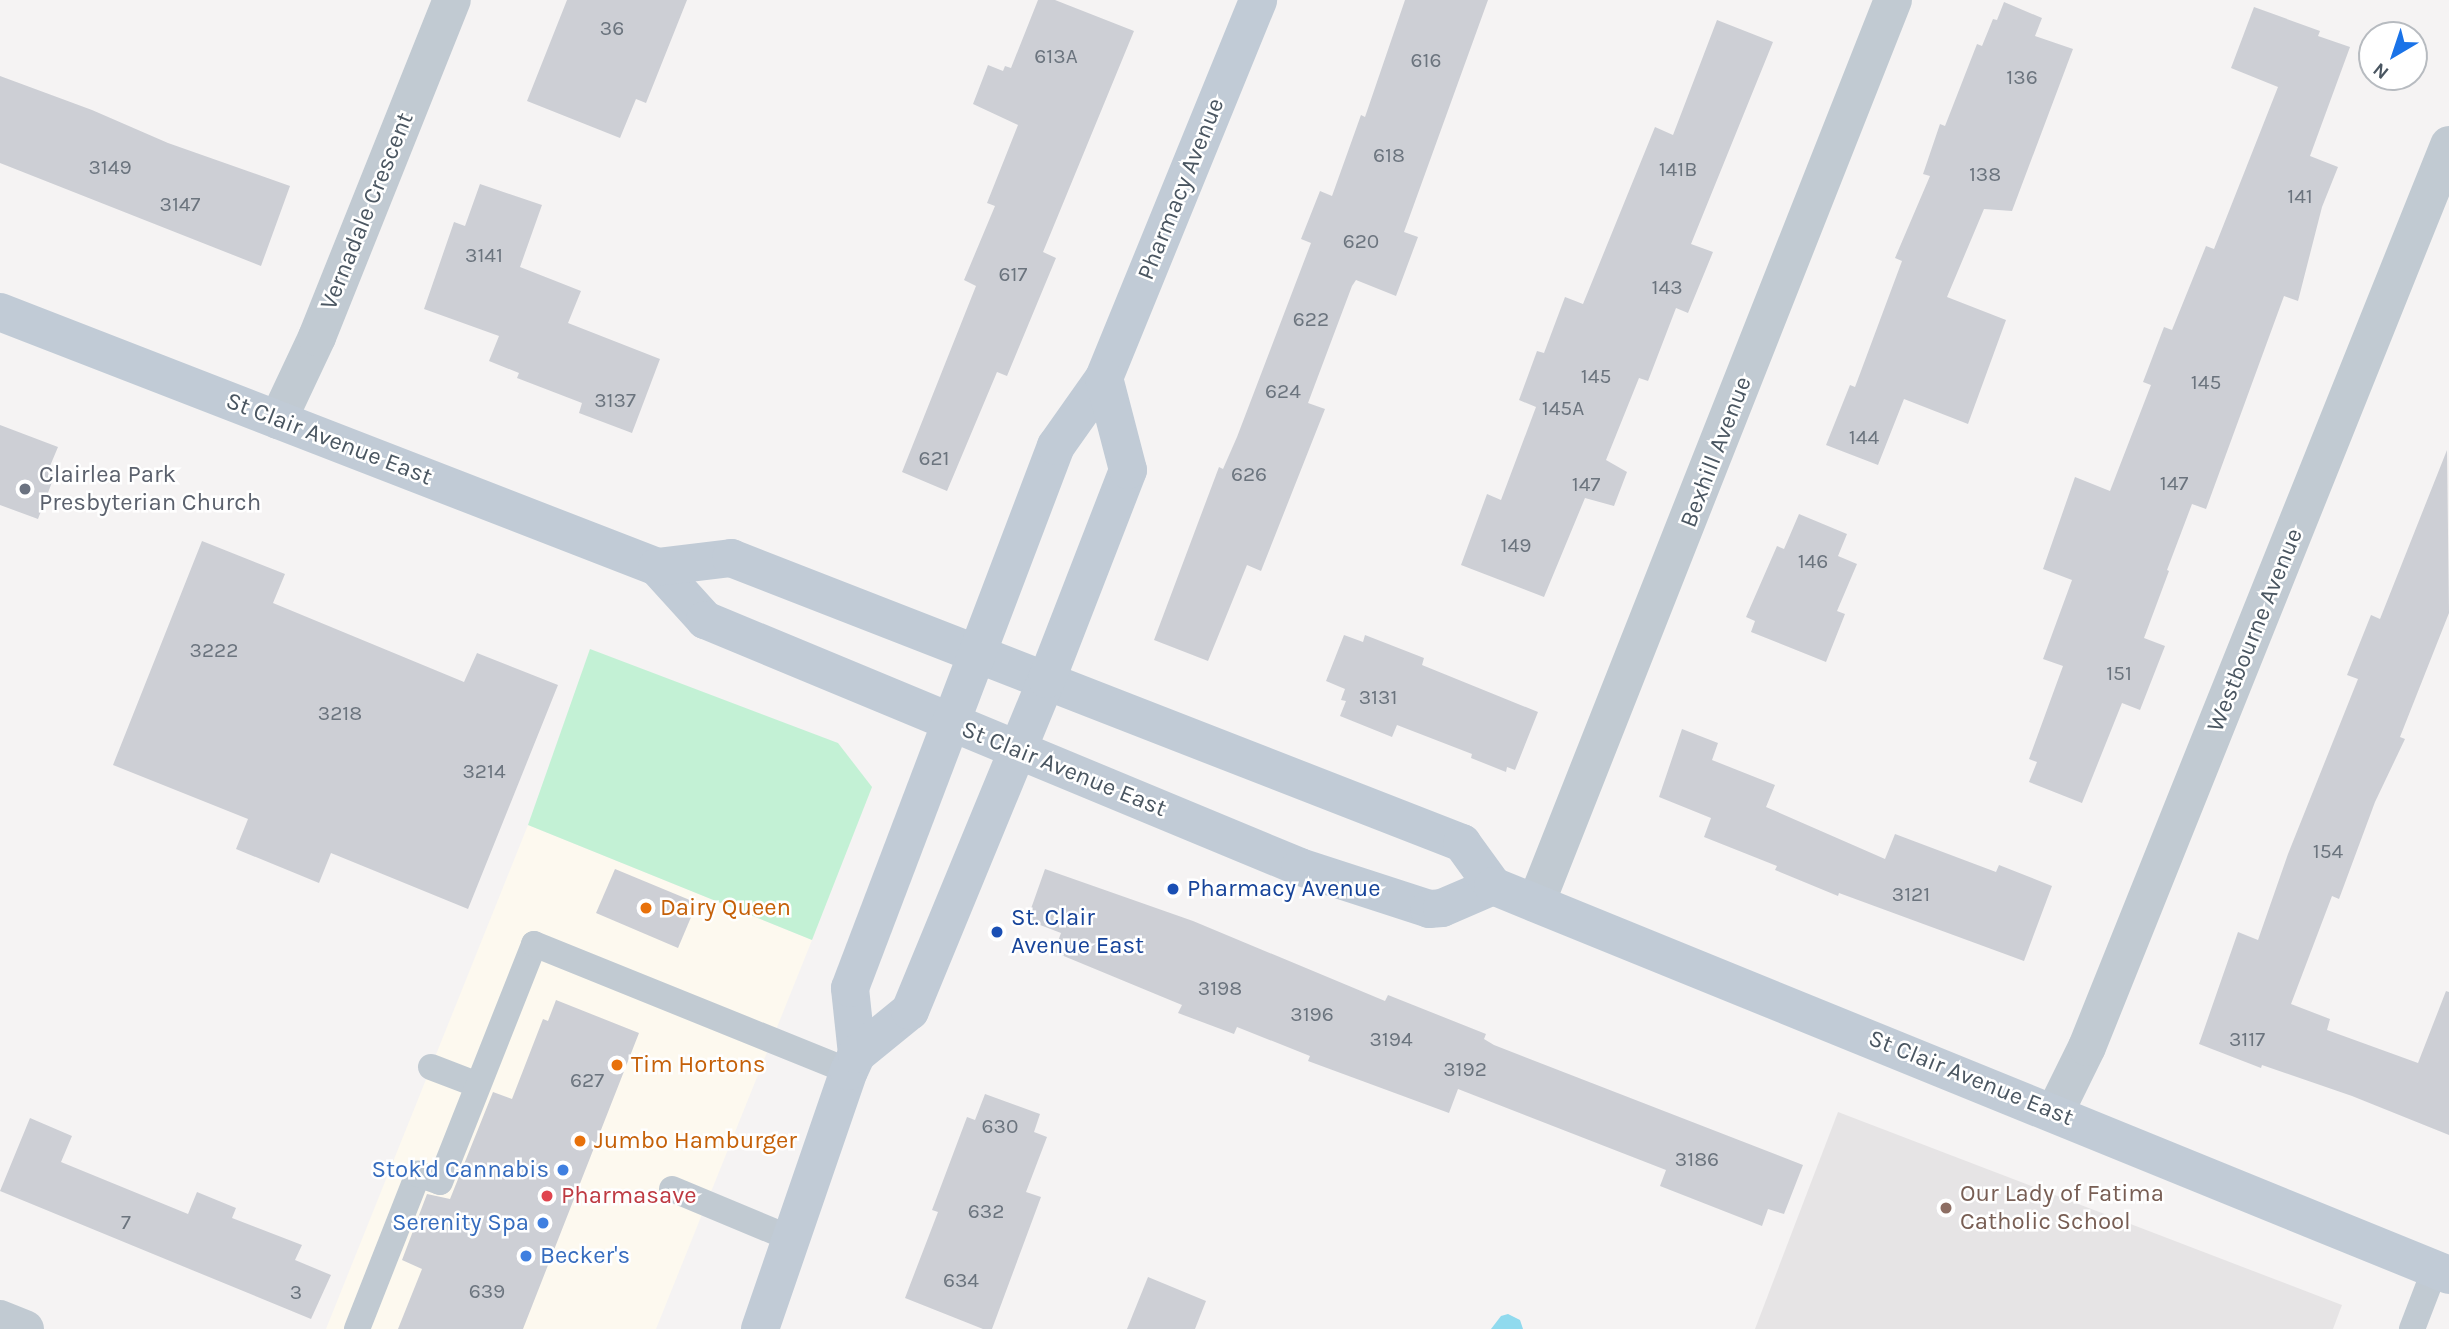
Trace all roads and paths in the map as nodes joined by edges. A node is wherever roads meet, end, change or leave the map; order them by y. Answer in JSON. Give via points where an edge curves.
{"nodes":[{"id":1,"x":452,"y":0,"type":"edge"},
{"id":2,"x":1258,"y":0,"type":"edge"},
{"id":3,"x":1893,"y":0,"type":"edge"},
{"id":4,"x":2449,"y":145,"type":"edge"},
{"id":5,"x":0,"y":312,"type":"edge"},
{"id":6,"x":1104,"y":378,"type":"junction"},
{"id":7,"x":278,"y":421,"type":"junction"},
{"id":8,"x":657,"y":567,"type":"junction"},
{"id":9,"x":979,"y":653,"type":"junction"},
{"id":10,"x":1046,"y":680,"type":"junction"},
{"id":11,"x":953,"y":723,"type":"junction"},
{"id":12,"x":1018,"y":750,"type":"junction"},
{"id":13,"x":1493,"y":886,"type":"junction"},
{"id":14,"x":1536,"y":904,"type":"junction"},
{"id":15,"x":853,"y":1063,"type":"junction"},
{"id":16,"x":431,"y":1067,"type":"dead end"},
{"id":17,"x":478,"y":1085,"type":"junction"},
{"id":18,"x":2055,"y":1112,"type":"junction"},
{"id":19,"x":672,"y":1189,"type":"dead end"},
{"id":20,"x":790,"y":1238,"type":"junction"},
{"id":21,"x":2442,"y":1272,"type":"edge"},
{"id":22,"x":0,"y":1319,"type":"edge"},
{"id":23,"x":765,"y":1327,"type":"edge"},
{"id":24,"x":25,"y":1329,"type":"edge"},
{"id":25,"x":356,"y":1329,"type":"edge"},
{"id":26,"x":2412,"y":1329,"type":"edge"}],
"edges":[{"from":1,"to":7,"type":"street","name":"Vernadale Crescent","via":[[317,337]]},
{"from":2,"to":6,"type":"main road","name":"Pharmacy Avenue"},
{"from":3,"to":14,"type":"street","name":"Bexhill Avenue"},
{"from":4,"to":18,"type":"street","name":"Westbourne Avenue","via":[[2087,1047]]},
{"from":5,"to":7,"type":"main road","name":"St Clair Avenue East"},
{"from":6,"to":9,"type":"main road","name":"Pharmacy Avenue","via":[[1056,446]]},
{"from":6,"to":10,"type":"main road","via":[[1128,470]]},
{"from":7,"to":8,"type":"main road","name":"St Clair Avenue East"},
{"from":8,"to":9,"type":"main road","name":"St Clair Avenue East","via":[[732,558]]},
{"from":8,"to":11,"type":"main road","name":"St Clair Avenue East","via":[[705,620]]},
{"from":9,"to":10,"type":"main road","name":"St Clair Avenue East"},
{"from":9,"to":11,"type":"main road","name":"Pharmacy Avenue"},
{"from":10,"to":12,"type":"main road"},
{"from":10,"to":13,"type":"main road","name":"St Clair Avenue East","via":[[1462,843]]},
{"from":11,"to":12,"type":"main road","name":"St Clair Avenue East"},
{"from":11,"to":15,"type":"main road","name":"Pharmacy Avenue","via":[[850,988]]},
{"from":12,"to":13,"type":"main road","name":"St Clair Avenue East","via":[[1300,867],[1415,905],[1442,908]]},
{"from":12,"to":15,"type":"main road","via":[[910,1012]]},
{"from":13,"to":14,"type":"main road","name":"St Clair Avenue East"},
{"from":14,"to":18,"type":"main road","name":"St Clair Avenue East"},
{"from":15,"to":17,"type":"lane","via":[[534,944]]},
{"from":15,"to":20,"type":"main road","name":"Pharmacy Avenue"},
{"from":16,"to":17,"type":"lane"},
{"from":17,"to":25,"type":"lane","via":[[440,1182],[418,1174]]},
{"from":18,"to":21,"type":"main road","name":"St Clair Avenue East"},
{"from":19,"to":20,"type":"lane"},
{"from":20,"to":23,"type":"main road","name":"Pharmacy Avenue"},
{"from":21,"to":26,"type":"lane"},
{"from":22,"to":24,"type":"street"}]}
